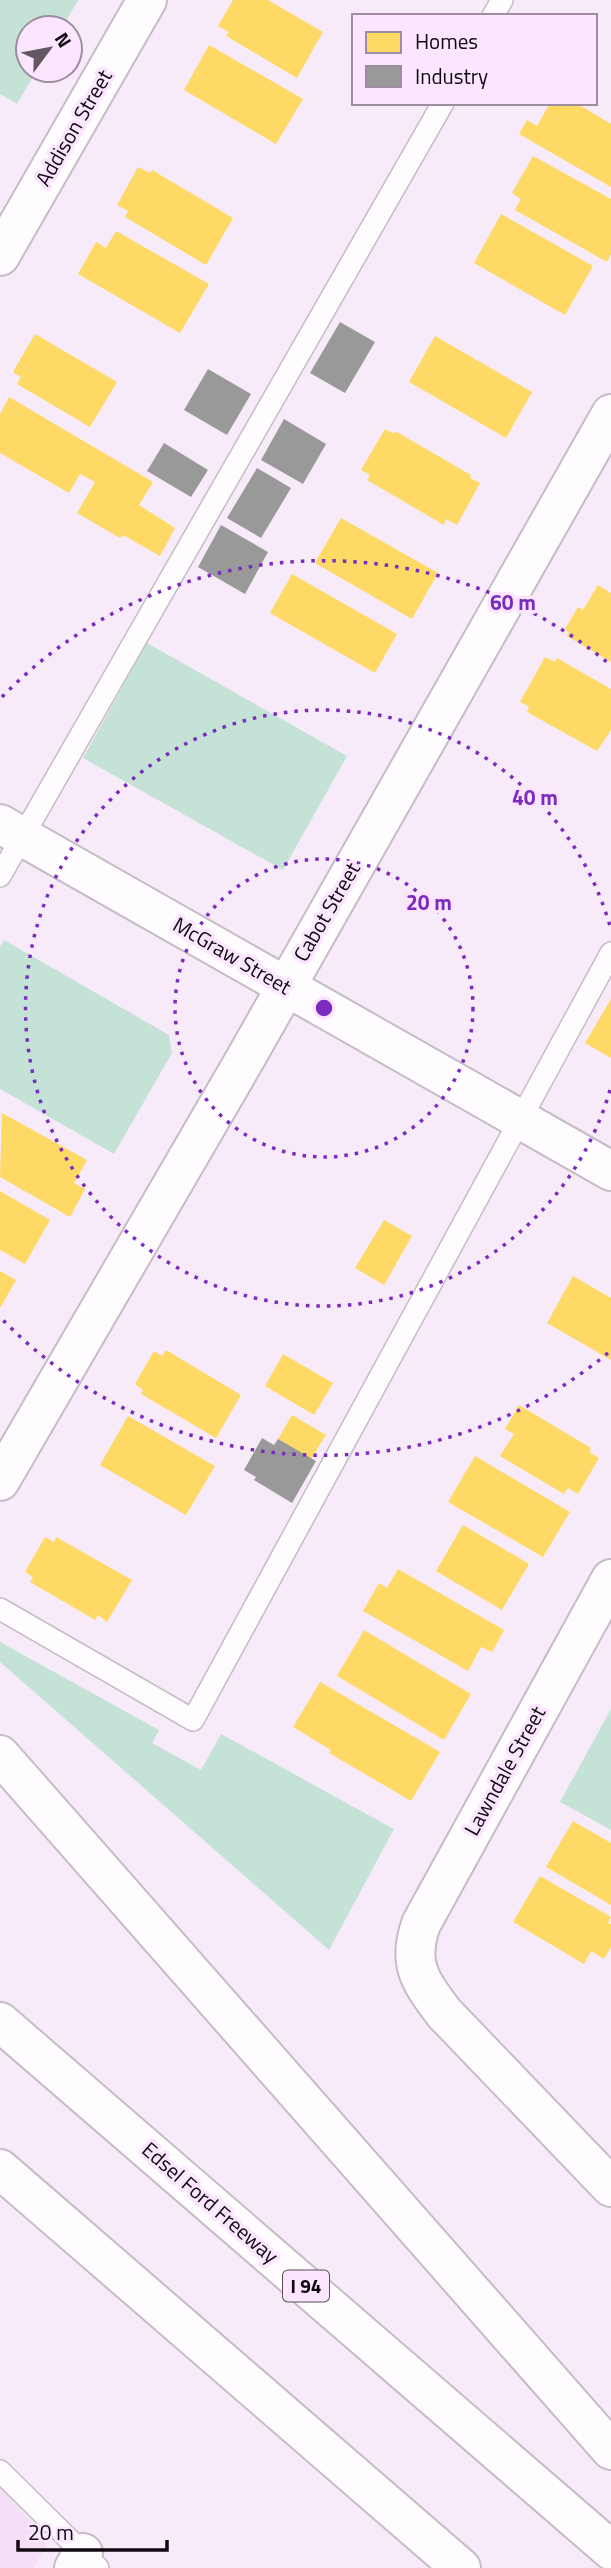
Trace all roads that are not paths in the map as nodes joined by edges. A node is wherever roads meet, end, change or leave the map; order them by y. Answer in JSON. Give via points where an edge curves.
{"nodes":[{"id":1,"x":147,"y":0,"type":"edge"},
{"id":2,"x":442,"y":105,"type":"edge"},
{"id":3,"x":0,"y":256,"type":"edge"},
{"id":4,"x":611,"y":414,"type":"edge"},
{"id":5,"x":12,"y":830,"type":"edge"},
{"id":6,"x":0,"y":876,"type":"edge"},
{"id":7,"x":611,"y":953,"type":"edge"},
{"id":8,"x":285,"y":986,"type":"junction"},
{"id":9,"x":519,"y":1118,"type":"junction"},
{"id":10,"x":611,"y":1171,"type":"edge"},
{"id":11,"x":0,"y":1481,"type":"edge"},
{"id":12,"x":611,"y":1579,"type":"edge"},
{"id":13,"x":0,"y":1609,"type":"edge"},
{"id":14,"x":0,"y":1755,"type":"edge"},
{"id":15,"x":0,"y":2022,"type":"edge"},
{"id":16,"x":0,"y":2169,"type":"edge"},
{"id":17,"x":611,"y":2187,"type":"edge"},
{"id":18,"x":611,"y":2450,"type":"edge"},
{"id":19,"x":0,"y":2471,"type":"edge"},
{"id":20,"x":611,"y":2550,"type":"edge"},
{"id":21,"x":85,"y":2563,"type":"edge"},
{"id":22,"x":461,"y":2568,"type":"edge"}],
"edges":[{"from":1,"to":3,"type":"main road","name":"Addison Street"},
{"from":2,"to":5,"type":"lane"},
{"from":4,"to":8,"type":"main road","name":"Cabot Street"},
{"from":5,"to":6,"type":"lane"},
{"from":5,"to":8,"type":"main road","name":"McGraw Street"},
{"from":7,"to":9,"type":"lane"},
{"from":8,"to":9,"type":"main road","name":"McGraw Street"},
{"from":8,"to":11,"type":"main road","name":"Cabot Street"},
{"from":9,"to":10,"type":"main road","name":"McGraw Street"},
{"from":9,"to":13,"type":"lane","via":[[193,1720]]},
{"from":12,"to":17,"type":"main road","name":"Lawndale Street","via":[[413,1946],[415,1967],[444,2013]]},
{"from":14,"to":18,"type":"main road"},
{"from":15,"to":20,"type":"main road","name":"Edsel Ford Freeway","number":"I 94"},
{"from":16,"to":22,"type":"main road"},
{"from":19,"to":21,"type":"lane"}]}
